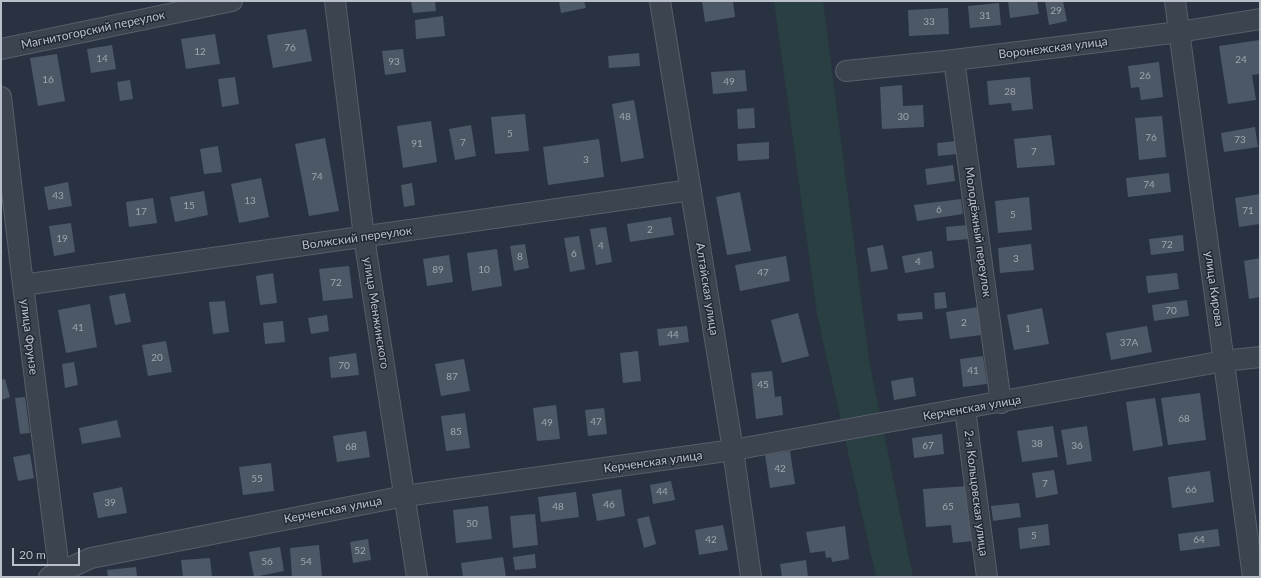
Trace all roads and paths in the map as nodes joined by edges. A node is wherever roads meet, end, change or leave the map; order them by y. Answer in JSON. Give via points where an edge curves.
{"nodes":[{"id":1,"x":232,"y":1,"type":"edge"},
{"id":2,"x":335,"y":1,"type":"edge"},
{"id":3,"x":660,"y":1,"type":"edge"},
{"id":4,"x":1175,"y":1,"type":"edge"},
{"id":5,"x":1260,"y":19,"type":"edge"},
{"id":6,"x":1179,"y":32,"type":"junction"},
{"id":7,"x":1,"y":49,"type":"edge"},
{"id":8,"x":954,"y":60,"type":"junction"},
{"id":9,"x":846,"y":71,"type":"dead end"},
{"id":10,"x":1,"y":97,"type":"edge"},
{"id":11,"x":690,"y":190,"type":"junction"},
{"id":12,"x":364,"y":237,"type":"junction"},
{"id":13,"x":23,"y":285,"type":"junction"},
{"id":14,"x":1260,"y":357,"type":"edge"},
{"id":15,"x":1224,"y":361,"type":"junction"},
{"id":16,"x":1001,"y":403,"type":"junction"},
{"id":17,"x":965,"y":409,"type":"junction"},
{"id":18,"x":733,"y":450,"type":"junction"},
{"id":19,"x":405,"y":496,"type":"junction"},
{"id":20,"x":56,"y":575,"type":"edge"},
{"id":21,"x":417,"y":577,"type":"edge"},
{"id":22,"x":751,"y":577,"type":"edge"},
{"id":23,"x":987,"y":577,"type":"edge"},
{"id":24,"x":1253,"y":577,"type":"edge"}],
"edges":[{"from":1,"to":7,"type":"street","name":"Магнитогорский переулок"},
{"from":2,"to":12,"type":"street","name":"улица Менжинского"},
{"from":3,"to":11,"type":"street","name":"Алтайская улица"},
{"from":4,"to":6,"type":"street","name":"улица Кирова"},
{"from":5,"to":6,"type":"street","name":"Воронежская улица"},
{"from":6,"to":8,"type":"street","name":"Воронежская улица"},
{"from":6,"to":15,"type":"street","name":"улица Кирова"},
{"from":8,"to":9,"type":"street","name":"Воронежская улица"},
{"from":8,"to":16,"type":"street","name":"Молодёжный переулок"},
{"from":10,"to":13,"type":"street","name":"улица Фрунзе"},
{"from":11,"to":12,"type":"street","name":"Волжский переулок"},
{"from":11,"to":18,"type":"street","name":"Алтайская улица"},
{"from":12,"to":13,"type":"street","name":"Волжский переулок"},
{"from":12,"to":19,"type":"street","name":"улица Менжинского"},
{"from":13,"to":20,"type":"street","name":"улица Фрунзе"},
{"from":14,"to":15,"type":"street","name":"Керченская улица"},
{"from":15,"to":16,"type":"street","name":"Керченская улица"},
{"from":15,"to":24,"type":"street","name":"улица Кирова"},
{"from":16,"to":17,"type":"street","name":"Керченская улица"},
{"from":17,"to":18,"type":"street","name":"Керченская улица"},
{"from":17,"to":23,"type":"street","name":"2-я Кольцовская улица"},
{"from":18,"to":19,"type":"street","name":"Керченская улица"},
{"from":18,"to":22,"type":"street","name":"Алтайская улица"},
{"from":19,"to":20,"type":"street","name":"Керченская улица","via":[[91,558]]},
{"from":19,"to":21,"type":"street","name":"улица Менжинского"}]}
